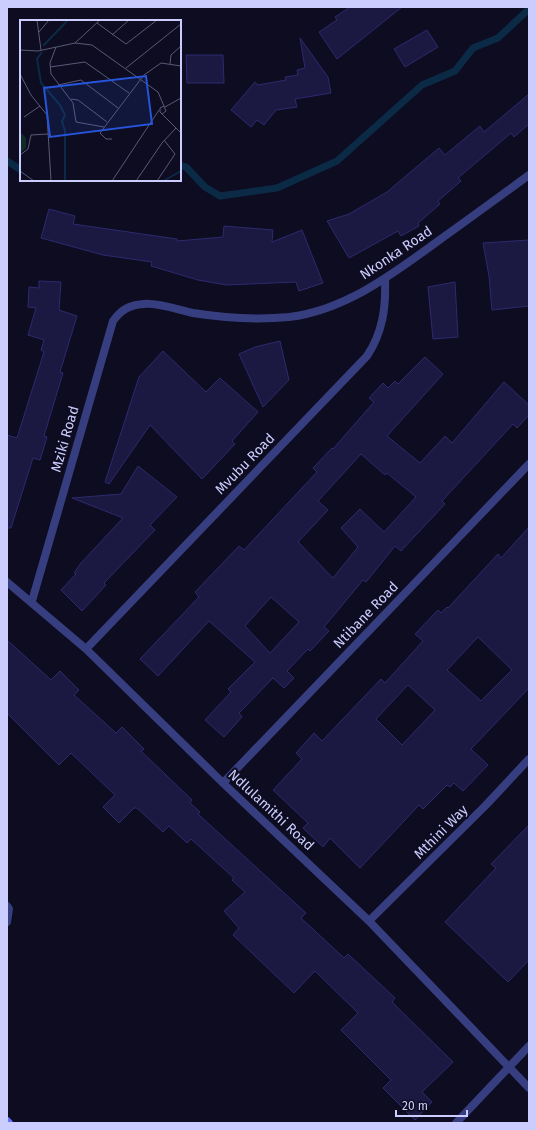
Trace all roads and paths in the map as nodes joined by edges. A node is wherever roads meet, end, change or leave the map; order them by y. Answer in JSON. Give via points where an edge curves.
{"nodes":[{"id":1,"x":529,"y":175,"type":"edge"},
{"id":2,"x":385,"y":279,"type":"junction"},
{"id":3,"x":144,"y":303,"type":"joint"},
{"id":4,"x":529,"y":464,"type":"edge"},
{"id":5,"x":7,"y":582,"type":"edge"},
{"id":6,"x":32,"y":601,"type":"junction"},
{"id":7,"x":86,"y":649,"type":"junction"},
{"id":8,"x":529,"y":759,"type":"edge"},
{"id":9,"x":223,"y":783,"type":"junction"},
{"id":10,"x":7,"y":906,"type":"edge"},
{"id":11,"x":369,"y":921,"type":"junction"},
{"id":12,"x":7,"y":922,"type":"edge"},
{"id":13,"x":529,"y":1046,"type":"edge"},
{"id":14,"x":509,"y":1066,"type":"junction"},
{"id":15,"x":529,"y":1088,"type":"edge"},
{"id":16,"x":456,"y":1123,"type":"edge"}],
"edges":[{"from":1,"to":2,"type":"street","name":"Nkonka Road"},
{"from":2,"to":3,"type":"street","name":"Nkonka Road","via":[[337,304],[289,317],[242,319]]},
{"from":2,"to":7,"type":"street","name":"Mvubu Road","via":[[386,295],[382,325],[379,337],[367,356]]},
{"from":3,"to":6,"type":"street","name":"Mziki Road","via":[[126,307],[113,321]]},
{"from":4,"to":9,"type":"street","name":"Ntibane Road"},
{"from":5,"to":6,"type":"street","name":"Ndlulamithi Road"},
{"from":6,"to":7,"type":"street","name":"Ndlulamithi Road"},
{"from":7,"to":9,"type":"street","name":"Ndlulamithi Road"},
{"from":8,"to":11,"type":"street","name":"Mthini Way"},
{"from":9,"to":11,"type":"street","name":"Ndlulamithi Road"},
{"from":10,"to":12,"type":"street"},
{"from":11,"to":14,"type":"street","name":"Ndlulamithi Road"},
{"from":13,"to":14,"type":"street"},
{"from":14,"to":15,"type":"street","name":"Ndlulamithi Road"},
{"from":14,"to":16,"type":"street"}]}
